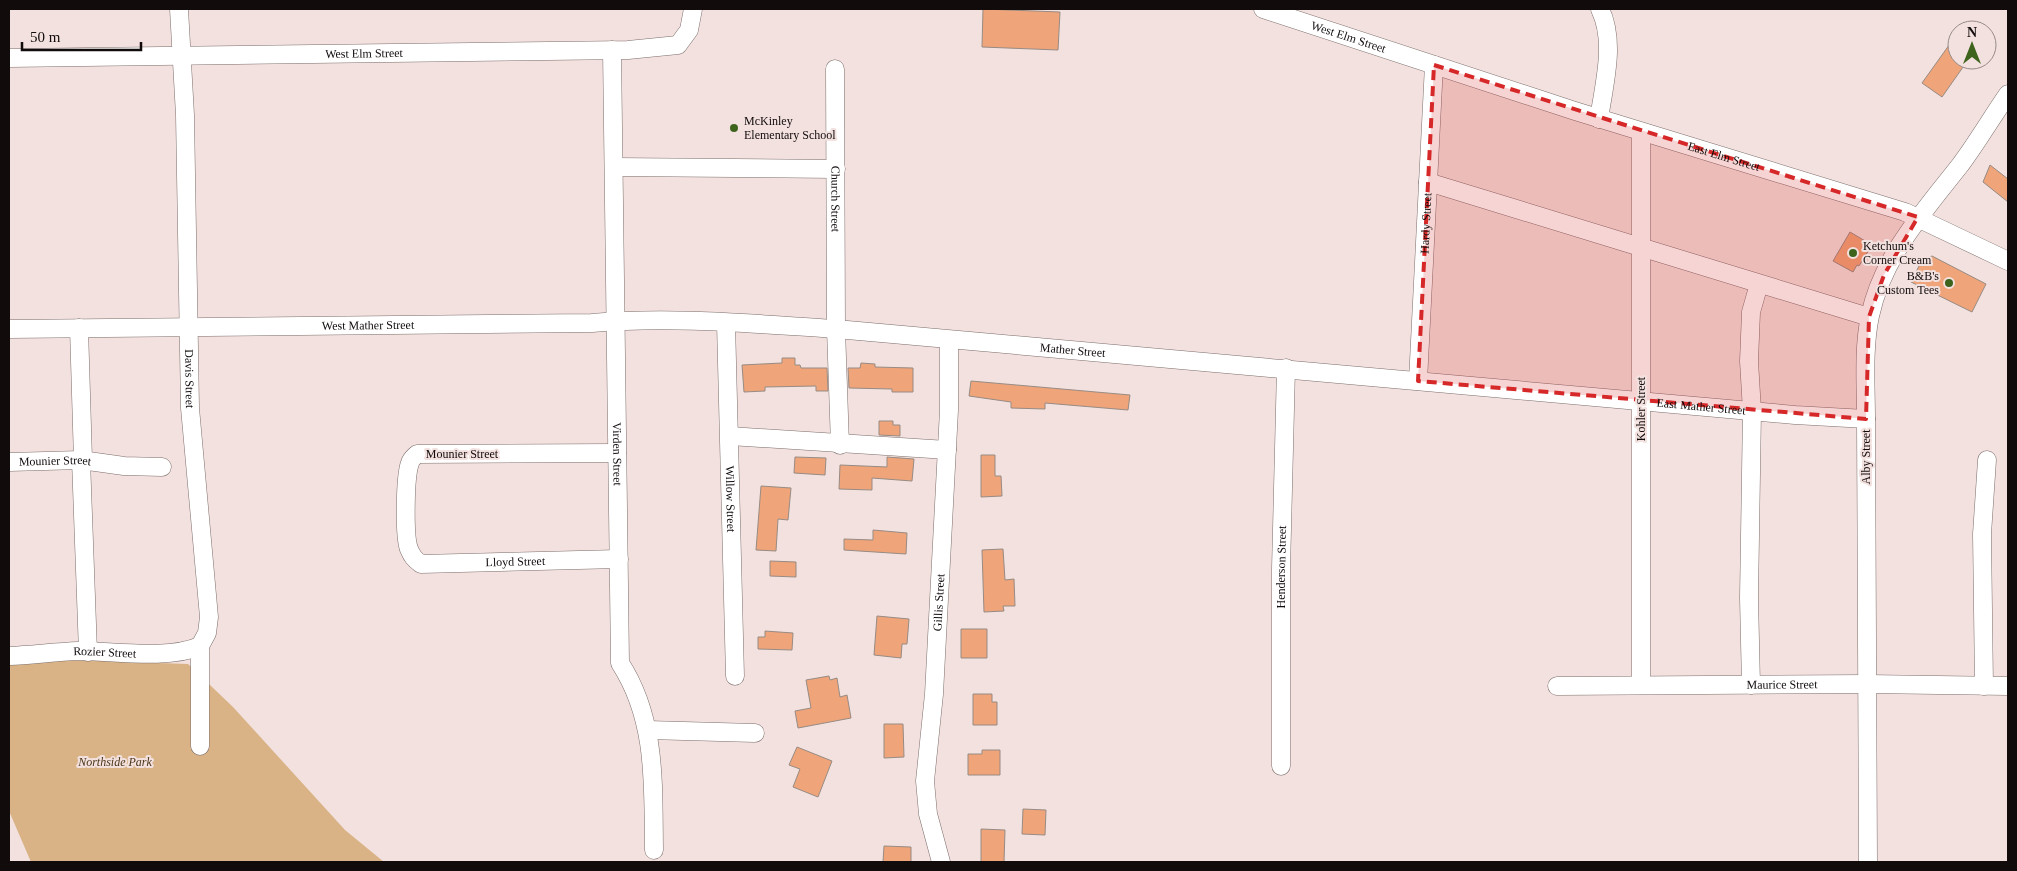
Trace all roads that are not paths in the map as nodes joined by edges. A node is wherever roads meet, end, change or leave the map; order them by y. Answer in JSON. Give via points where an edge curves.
{"nodes":[{"id":1,"x":179,"y":9,"type":"edge"},
{"id":2,"x":693,"y":9,"type":"edge"},
{"id":3,"x":1263,"y":9,"type":"edge"},
{"id":4,"x":1600,"y":9,"type":"edge"},
{"id":5,"x":612,"y":50,"type":"junction"},
{"id":6,"x":182,"y":56,"type":"junction"},
{"id":7,"x":9,"y":58,"type":"edge"},
{"id":8,"x":1434,"y":65,"type":"junction"},
{"id":9,"x":835,"y":70,"type":"dead end"},
{"id":10,"x":2008,"y":94,"type":"edge"},
{"id":11,"x":1599,"y":119,"type":"junction"},
{"id":12,"x":1641,"y":132,"type":"junction"},
{"id":13,"x":614,"y":167,"type":"junction"},
{"id":14,"x":836,"y":170,"type":"junction"},
{"id":15,"x":1428,"y":182,"type":"junction"},
{"id":16,"x":1918,"y":217,"type":"junction"},
{"id":17,"x":1641,"y":249,"type":"junction"},
{"id":18,"x":2008,"y":261,"type":"edge"},
{"id":19,"x":1760,"y":284,"type":"junction"},
{"id":20,"x":1869,"y":317,"type":"junction"},
{"id":21,"x":616,"y":321,"type":"junction"},
{"id":22,"x":726,"y":322,"type":"junction"},
{"id":23,"x":9,"y":328,"type":"edge"},
{"id":24,"x":79,"y":328,"type":"junction"},
{"id":25,"x":187,"y":328,"type":"junction"},
{"id":26,"x":836,"y":329,"type":"junction"},
{"id":27,"x":949,"y":340,"type":"junction"},
{"id":28,"x":1286,"y":368,"type":"junction"},
{"id":29,"x":1418,"y":381,"type":"junction"},
{"id":30,"x":1642,"y":400,"type":"junction"},
{"id":31,"x":1752,"y":411,"type":"junction"},
{"id":32,"x":1866,"y":419,"type":"junction"},
{"id":33,"x":730,"y":436,"type":"junction"},
{"id":34,"x":840,"y":445,"type":"junction"},
{"id":35,"x":946,"y":450,"type":"junction"},
{"id":36,"x":617,"y":453,"type":"junction"},
{"id":37,"x":82,"y":460,"type":"junction"},
{"id":38,"x":1987,"y":460,"type":"dead end"},
{"id":39,"x":9,"y":462,"type":"edge"},
{"id":40,"x":162,"y":467,"type":"dead end"},
{"id":41,"x":414,"y":559,"type":"joint"},
{"id":42,"x":619,"y":559,"type":"junction"},
{"id":43,"x":200,"y":646,"type":"junction"},
{"id":44,"x":88,"y":652,"type":"junction"},
{"id":45,"x":9,"y":656,"type":"edge"},
{"id":46,"x":735,"y":676,"type":"dead end"},
{"id":47,"x":1752,"y":684,"type":"junction"},
{"id":48,"x":1867,"y":684,"type":"junction"},
{"id":49,"x":1641,"y":685,"type":"junction"},
{"id":50,"x":1557,"y":686,"type":"dead end"},
{"id":51,"x":1984,"y":686,"type":"junction"},
{"id":52,"x":2008,"y":686,"type":"edge"},
{"id":53,"x":648,"y":730,"type":"junction"},
{"id":54,"x":755,"y":733,"type":"dead end"},
{"id":55,"x":200,"y":746,"type":"dead end"},
{"id":56,"x":1281,"y":766,"type":"dead end"},
{"id":57,"x":654,"y":850,"type":"dead end"},
{"id":58,"x":942,"y":862,"type":"edge"},
{"id":59,"x":1868,"y":862,"type":"edge"}],
"edges":[{"from":1,"to":6,"type":"street","name":"Davis Street"},
{"from":2,"to":5,"type":"street","name":"West Elm Street","via":[[689,30],[678,45]]},
{"from":3,"to":8,"type":"street","name":"West Elm Street"},
{"from":4,"to":11,"type":"street","via":[[1608,53]]},
{"from":5,"to":6,"type":"street","name":"West Elm Street"},
{"from":5,"to":13,"type":"street","name":"Virden Street"},
{"from":6,"to":7,"type":"street","name":"West Elm Street"},
{"from":6,"to":25,"type":"street","name":"Davis Street"},
{"from":8,"to":11,"type":"street","name":"East Elm Street"},
{"from":8,"to":15,"type":"street","name":"Hardy Street"},
{"from":9,"to":14,"type":"street","name":"Church Street"},
{"from":10,"to":16,"type":"street","name":"Alby Street","via":[[1961,163]]},
{"from":11,"to":12,"type":"street","name":"East Elm Street"},
{"from":12,"to":16,"type":"street","name":"East Elm Street"},
{"from":12,"to":17,"type":"street","name":"Kohler Street"},
{"from":13,"to":14,"type":"street"},
{"from":13,"to":21,"type":"street","name":"Virden Street"},
{"from":14,"to":26,"type":"street","name":"Church Street"},
{"from":15,"to":17,"type":"street"},
{"from":15,"to":29,"type":"street","name":"Hardy Street"},
{"from":16,"to":18,"type":"street","name":"East Elm Street"},
{"from":16,"to":20,"type":"street","name":"Alby Street","via":[[1884,275]]},
{"from":17,"to":19,"type":"street"},
{"from":17,"to":30,"type":"street","name":"Kohler Street"},
{"from":19,"to":20,"type":"street"},
{"from":19,"to":31,"type":"street","via":[[1751,312]]},
{"from":20,"to":32,"type":"street","name":"Alby Street"},
{"from":21,"to":22,"type":"street","name":"West Mather Street"},
{"from":21,"to":25,"type":"street","name":"West Mather Street"},
{"from":21,"to":36,"type":"street","name":"Virden Street"},
{"from":22,"to":26,"type":"street","name":"Mather Street"},
{"from":22,"to":33,"type":"street","name":"Willow Street"},
{"from":23,"to":24,"type":"street","name":"West Mather Street"},
{"from":24,"to":25,"type":"street","name":"West Mather Street"},
{"from":24,"to":37,"type":"street"},
{"from":25,"to":43,"type":"street","name":"Davis Street","via":[[190,408],[209,617],[207,632]]},
{"from":26,"to":27,"type":"street","name":"Mather Street"},
{"from":26,"to":34,"type":"street","name":"Church Street"},
{"from":27,"to":28,"type":"street","name":"Mather Street"},
{"from":27,"to":35,"type":"street","name":"Gillis Street"},
{"from":28,"to":29,"type":"street","name":"Mather Street"},
{"from":28,"to":56,"type":"street","name":"Henderson Street"},
{"from":29,"to":30,"type":"street","name":"East Mather Street"},
{"from":30,"to":31,"type":"street","name":"East Mather Street"},
{"from":30,"to":49,"type":"street","name":"Kohler Street"},
{"from":31,"to":32,"type":"street","name":"East Mather Street"},
{"from":31,"to":47,"type":"street","via":[[1749,598]]},
{"from":32,"to":48,"type":"street","name":"Alby Street"},
{"from":33,"to":34,"type":"street"},
{"from":33,"to":46,"type":"street","name":"Willow Street"},
{"from":34,"to":35,"type":"street"},
{"from":35,"to":58,"type":"street","name":"Gillis Street","via":[[934,694],[925,781],[928,814]]},
{"from":36,"to":41,"type":"street","name":"Mounier Street","via":[[417,454],[410,460],[408,471],[408,546]]},
{"from":36,"to":42,"type":"street","name":"Virden Street"},
{"from":37,"to":39,"type":"street","name":"Mounier Street"},
{"from":37,"to":40,"type":"street","name":"Mounier Street"},
{"from":37,"to":44,"type":"street"},
{"from":38,"to":51,"type":"street","via":[[1982,534]]},
{"from":41,"to":42,"type":"street","name":"Lloyd Street","via":[[420,564]]},
{"from":42,"to":53,"type":"street","name":"Virden Street","via":[[620,663],[632,681]]},
{"from":43,"to":44,"type":"street","name":"Rozier Street","via":[[165,653]]},
{"from":43,"to":55,"type":"street","name":"Davis Street"},
{"from":44,"to":45,"type":"street","name":"Rozier Street"},
{"from":47,"to":48,"type":"street","name":"Maurice Street"},
{"from":47,"to":49,"type":"street","name":"Maurice Street"},
{"from":48,"to":51,"type":"street","name":"Maurice Street"},
{"from":48,"to":59,"type":"street","name":"Alby Street"},
{"from":49,"to":50,"type":"street","name":"Maurice Street"},
{"from":51,"to":52,"type":"street","name":"Maurice Street"},
{"from":53,"to":54,"type":"street"},
{"from":53,"to":57,"type":"street","name":"Virden Street","via":[[653,768]]}]}
